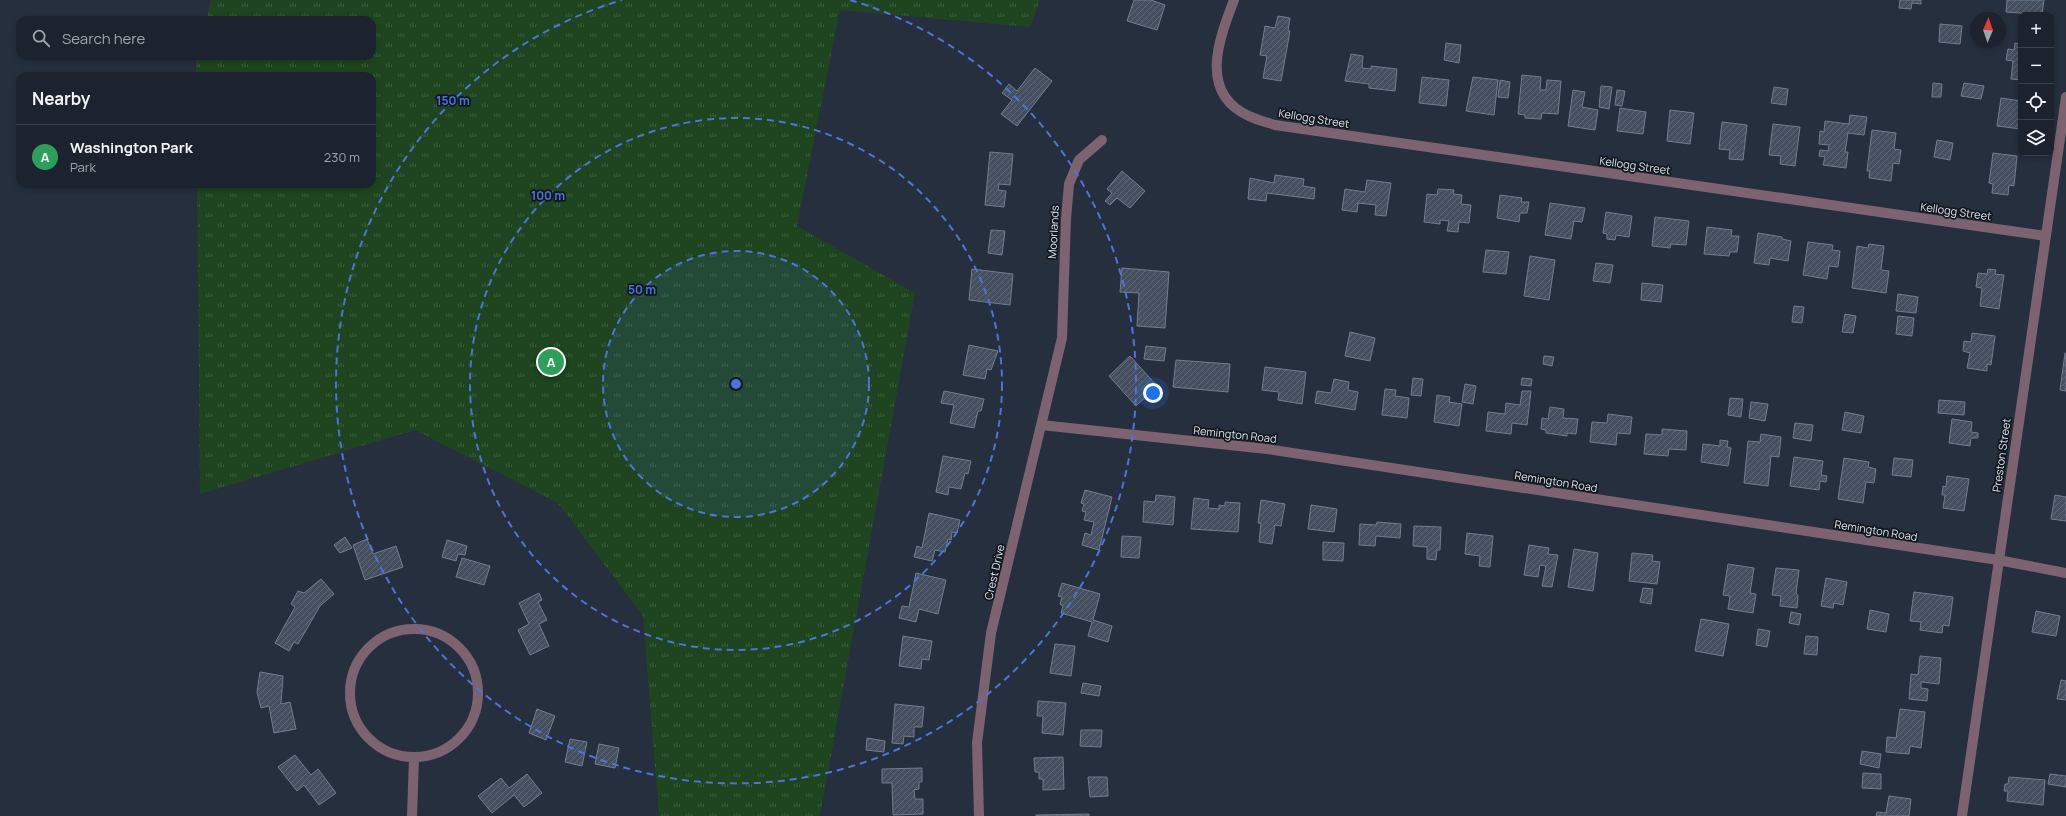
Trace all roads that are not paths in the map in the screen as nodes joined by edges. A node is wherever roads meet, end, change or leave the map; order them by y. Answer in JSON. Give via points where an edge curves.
{"nodes":[{"id":1,"x":1234,"y":0,"type":"edge"},
{"id":2,"x":2066,"y":97,"type":"edge"},
{"id":3,"x":1102,"y":140,"type":"dead end"},
{"id":4,"x":2046,"y":236,"type":"junction"},
{"id":5,"x":1062,"y":338,"type":"joint"},
{"id":6,"x":1041,"y":425,"type":"junction"},
{"id":7,"x":1998,"y":560,"type":"junction"},
{"id":8,"x":2066,"y":573,"type":"edge"},
{"id":9,"x":414,"y":758,"type":"junction"},
{"id":10,"x":412,"y":816,"type":"edge"},
{"id":11,"x":979,"y":816,"type":"edge"},
{"id":12,"x":1962,"y":816,"type":"edge"}],
"edges":[{"from":1,"to":4,"type":"street","name":"Kellogg Street","via":[[1216,56],[1217,80],[1227,101],[1248,116],[1275,125]]},
{"from":2,"to":4,"type":"street","name":"Preston Street"},
{"from":3,"to":5,"type":"street","name":"Moorlands","via":[[1080,160],[1069,184]]},
{"from":4,"to":7,"type":"street","name":"Preston Street"},
{"from":5,"to":6,"type":"street","name":"Crest Drive"},
{"from":6,"to":7,"type":"street","name":"Remington Road","via":[[1267,450]]},
{"from":6,"to":11,"type":"street","name":"Crest Drive","via":[[991,633],[977,743]]},
{"from":7,"to":8,"type":"street","name":"Remington Road"},
{"from":7,"to":12,"type":"street","name":"Preston Street"},
{"from":9,"to":9,"type":"street","via":[[434,755],[452,746],[467,732],[476,714],[479,694],[474,668],[453,641],[435,632],[415,628],[393,632],[373,643],[358,660],[350,681],[350,704],[358,725],[372,742],[391,754]]},
{"from":9,"to":10,"type":"street"}]}
